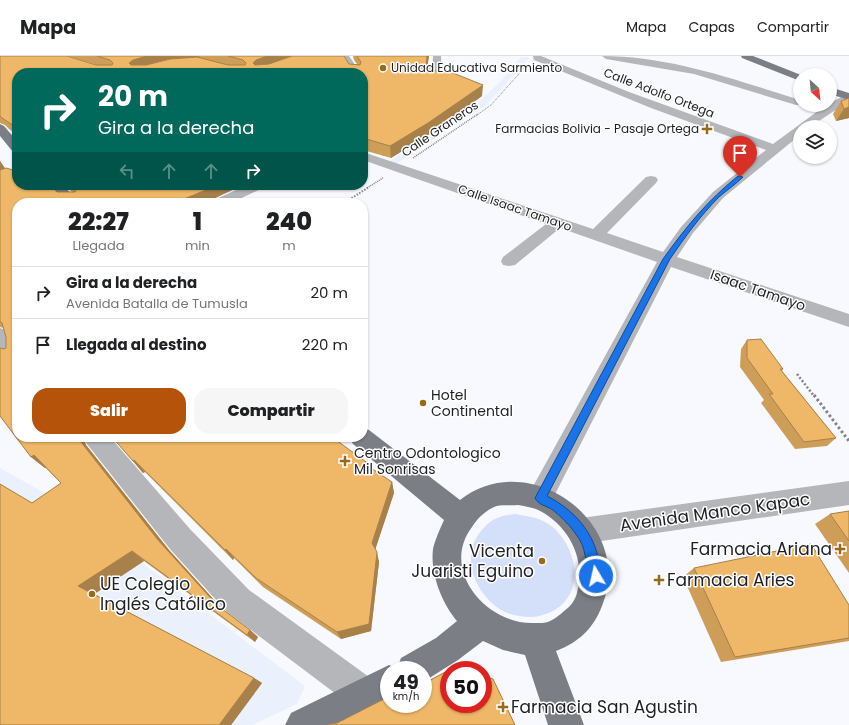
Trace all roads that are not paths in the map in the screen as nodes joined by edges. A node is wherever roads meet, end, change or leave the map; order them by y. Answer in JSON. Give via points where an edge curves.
{"nodes":[{"id":1,"x":335,"y":56,"type":"edge"},
{"id":2,"x":341,"y":56,"type":"edge"},
{"id":3,"x":345,"y":56,"type":"edge"},
{"id":4,"x":437,"y":56,"type":"edge"},
{"id":5,"x":606,"y":56,"type":"edge"},
{"id":6,"x":745,"y":56,"type":"edge"},
{"id":7,"x":534,"y":59,"type":"edge"},
{"id":8,"x":353,"y":68,"type":"edge"},
{"id":9,"x":793,"y":75,"type":"edge"},
{"id":10,"x":437,"y":78,"type":"edge"},
{"id":11,"x":837,"y":93,"type":"edge"},
{"id":12,"x":849,"y":97,"type":"edge"},
{"id":13,"x":793,"y":101,"type":"edge"},
{"id":14,"x":837,"y":104,"type":"edge"},
{"id":15,"x":823,"y":112,"type":"edge"},
{"id":16,"x":812,"y":120,"type":"edge"},
{"id":17,"x":0,"y":128,"type":"edge"},
{"id":18,"x":793,"y":134,"type":"edge"},
{"id":19,"x":12,"y":143,"type":"edge"},
{"id":20,"x":774,"y":149,"type":"junction"},
{"id":21,"x":368,"y":158,"type":"edge"},
{"id":22,"x":651,"y":180,"type":"dead end"},
{"id":23,"x":60,"y":190,"type":"edge"},
{"id":24,"x":247,"y":190,"type":"edge"},
{"id":25,"x":69,"y":198,"type":"edge"},
{"id":26,"x":230,"y":198,"type":"edge"},
{"id":27,"x":558,"y":222,"type":"junction"},
{"id":28,"x":596,"y":235,"type":"junction"},
{"id":29,"x":667,"y":259,"type":"junction"},
{"id":30,"x":509,"y":261,"type":"dead end"},
{"id":31,"x":849,"y":321,"type":"edge"},
{"id":32,"x":0,"y":335,"type":"edge"},
{"id":33,"x":12,"y":350,"type":"edge"},
{"id":34,"x":99,"y":442,"type":"edge"},
{"id":35,"x":367,"y":442,"type":"edge"},
{"id":36,"x":849,"y":493,"type":"edge"},
{"id":37,"x":540,"y":498,"type":"junction"},
{"id":38,"x":460,"y":517,"type":"junction"},
{"id":39,"x":581,"y":531,"type":"junction"},
{"id":40,"x":480,"y":623,"type":"junction"},
{"id":41,"x":536,"y":640,"type":"junction"},
{"id":42,"x":428,"y":661,"type":"edge"},
{"id":43,"x":377,"y":688,"type":"edge"},
{"id":44,"x":303,"y":725,"type":"edge"},
{"id":45,"x":566,"y":725,"type":"edge"}],
"edges":[{"from":1,"to":2,"type":"main road"},
{"from":3,"to":8,"type":"street"},
{"from":4,"to":10,"type":"street"},
{"from":5,"to":13,"type":"street","via":[[695,71]]},
{"from":6,"to":9,"type":"main road"},
{"from":7,"to":20,"type":"street","name":"Calle Adolfo Ortega"},
{"from":11,"to":12,"type":"main road"},
{"from":12,"to":14,"type":"street"},
{"from":15,"to":16,"type":"street"},
{"from":17,"to":19,"type":"main road"},
{"from":18,"to":20,"type":"street"},
{"from":20,"to":29,"type":"street","via":[[714,200],[687,230]]},
{"from":21,"to":27,"type":"street","name":"Calle Isaac Tamayo"},
{"from":22,"to":28,"type":"street"},
{"from":23,"to":25,"type":"main road"},
{"from":24,"to":26,"type":"street"},
{"from":27,"to":28,"type":"street","name":"Calle Isaac Tamayo"},
{"from":27,"to":30,"type":"street"},
{"from":28,"to":29,"type":"street","name":"Calle Isaac Tamayo"},
{"from":29,"to":31,"type":"street","name":"Isaac Tamayo"},
{"from":29,"to":37,"type":"street"},
{"from":32,"to":33,"type":"street"},
{"from":34,"to":43,"type":"street","via":[[180,539],[238,601]]},
{"from":35,"to":38,"type":"main road"},
{"from":36,"to":39,"type":"street","name":"Avenida Manco Kapac"},
{"from":37,"to":38,"type":"main road","via":[[518,493],[496,494],[476,503]]},
{"from":37,"to":39,"type":"main road","via":[[570,517]]},
{"from":38,"to":40,"type":"main road","via":[[450,536],[447,557],[450,581],[462,603]]},
{"from":39,"to":41,"type":"main road","via":[[592,552],[596,576],[592,598],[580,618],[561,634]]},
{"from":40,"to":41,"type":"main road","via":[[497,633],[517,639]]},
{"from":40,"to":42,"type":"main road"},
{"from":41,"to":45,"type":"main road"},
{"from":43,"to":44,"type":"main road"}]}
